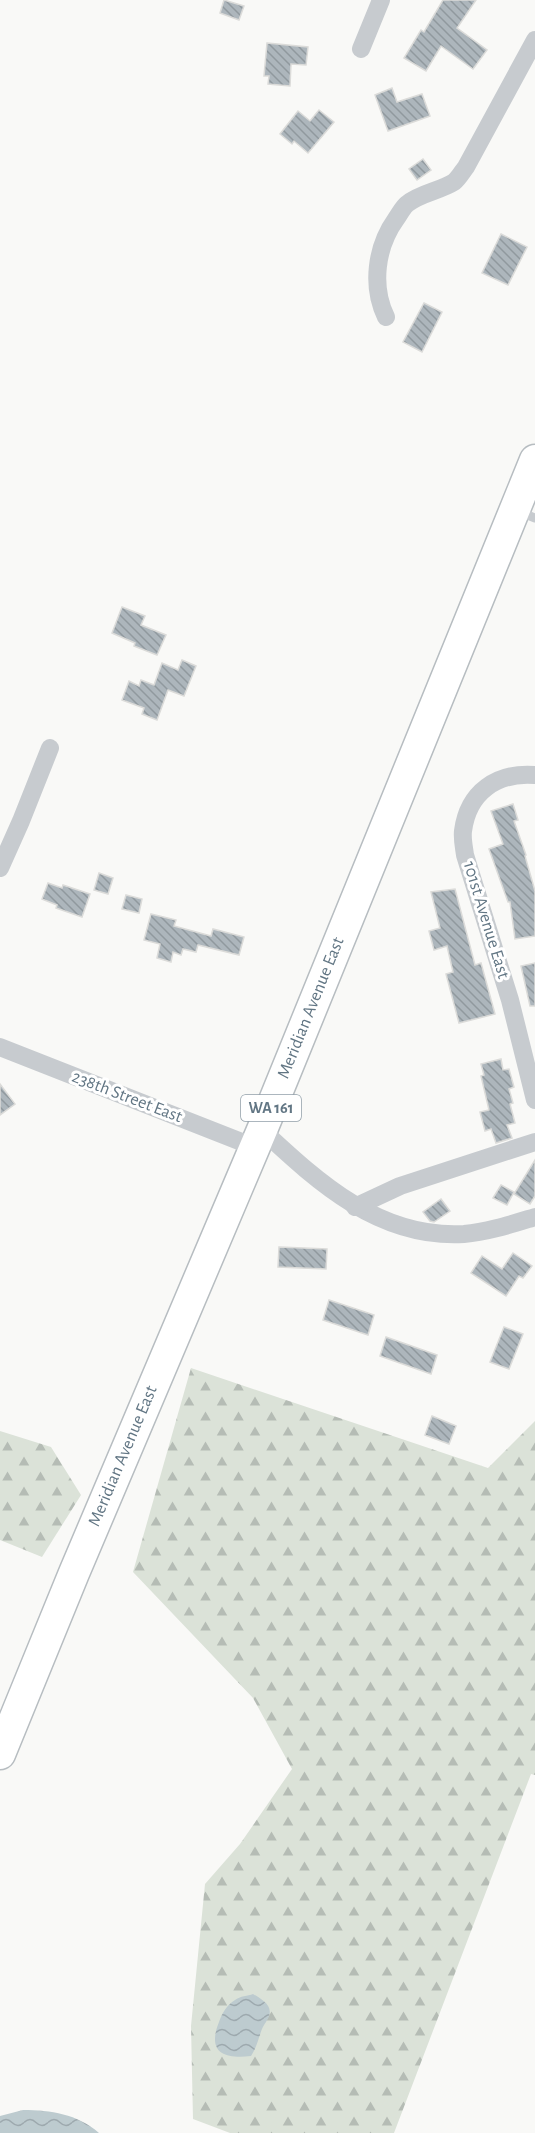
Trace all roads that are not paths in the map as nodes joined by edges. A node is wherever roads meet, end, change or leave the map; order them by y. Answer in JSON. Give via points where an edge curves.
{"nodes":[{"id":1,"x":381,"y":0,"type":"edge"},
{"id":2,"x":535,"y":40,"type":"edge"},
{"id":3,"x":361,"y":49,"type":"dead end"},
{"id":4,"x":386,"y":317,"type":"dead end"},
{"id":5,"x":535,"y":460,"type":"edge"},
{"id":6,"x":525,"y":514,"type":"edge"},
{"id":7,"x":50,"y":748,"type":"dead end"},
{"id":8,"x":530,"y":775,"type":"edge"},
{"id":9,"x":0,"y":868,"type":"edge"},
{"id":10,"x":0,"y":1047,"type":"edge"},
{"id":11,"x":535,"y":1100,"type":"edge"},
{"id":12,"x":258,"y":1139,"type":"junction"},
{"id":13,"x":535,"y":1142,"type":"edge"},
{"id":14,"x":355,"y":1207,"type":"junction"},
{"id":15,"x":535,"y":1216,"type":"edge"},
{"id":16,"x":0,"y":1754,"type":"edge"}],
"edges":[{"from":1,"to":3,"type":"street"},
{"from":2,"to":4,"type":"street","via":[[466,167],[455,181],[407,204],[389,229],[378,266],[381,307]]},
{"from":5,"to":6,"type":"main road","name":"Meridian Avenue East","number":"WA 161"},
{"from":6,"to":12,"type":"main road","name":"Meridian Avenue East","number":"WA 161"},
{"from":7,"to":9,"type":"street"},
{"from":8,"to":11,"type":"street","name":"101st Avenue East","via":[[503,777],[484,787],[472,804],[462,833]]},
{"from":10,"to":12,"type":"street","name":"238th Street East"},
{"from":12,"to":14,"type":"street","via":[[299,1164]]},
{"from":12,"to":16,"type":"main road","name":"Meridian Avenue East","number":"WA 161"},
{"from":13,"to":14,"type":"street","via":[[400,1186]]},
{"from":14,"to":15,"type":"street","via":[[396,1226],[439,1234],[491,1230]]}]}
